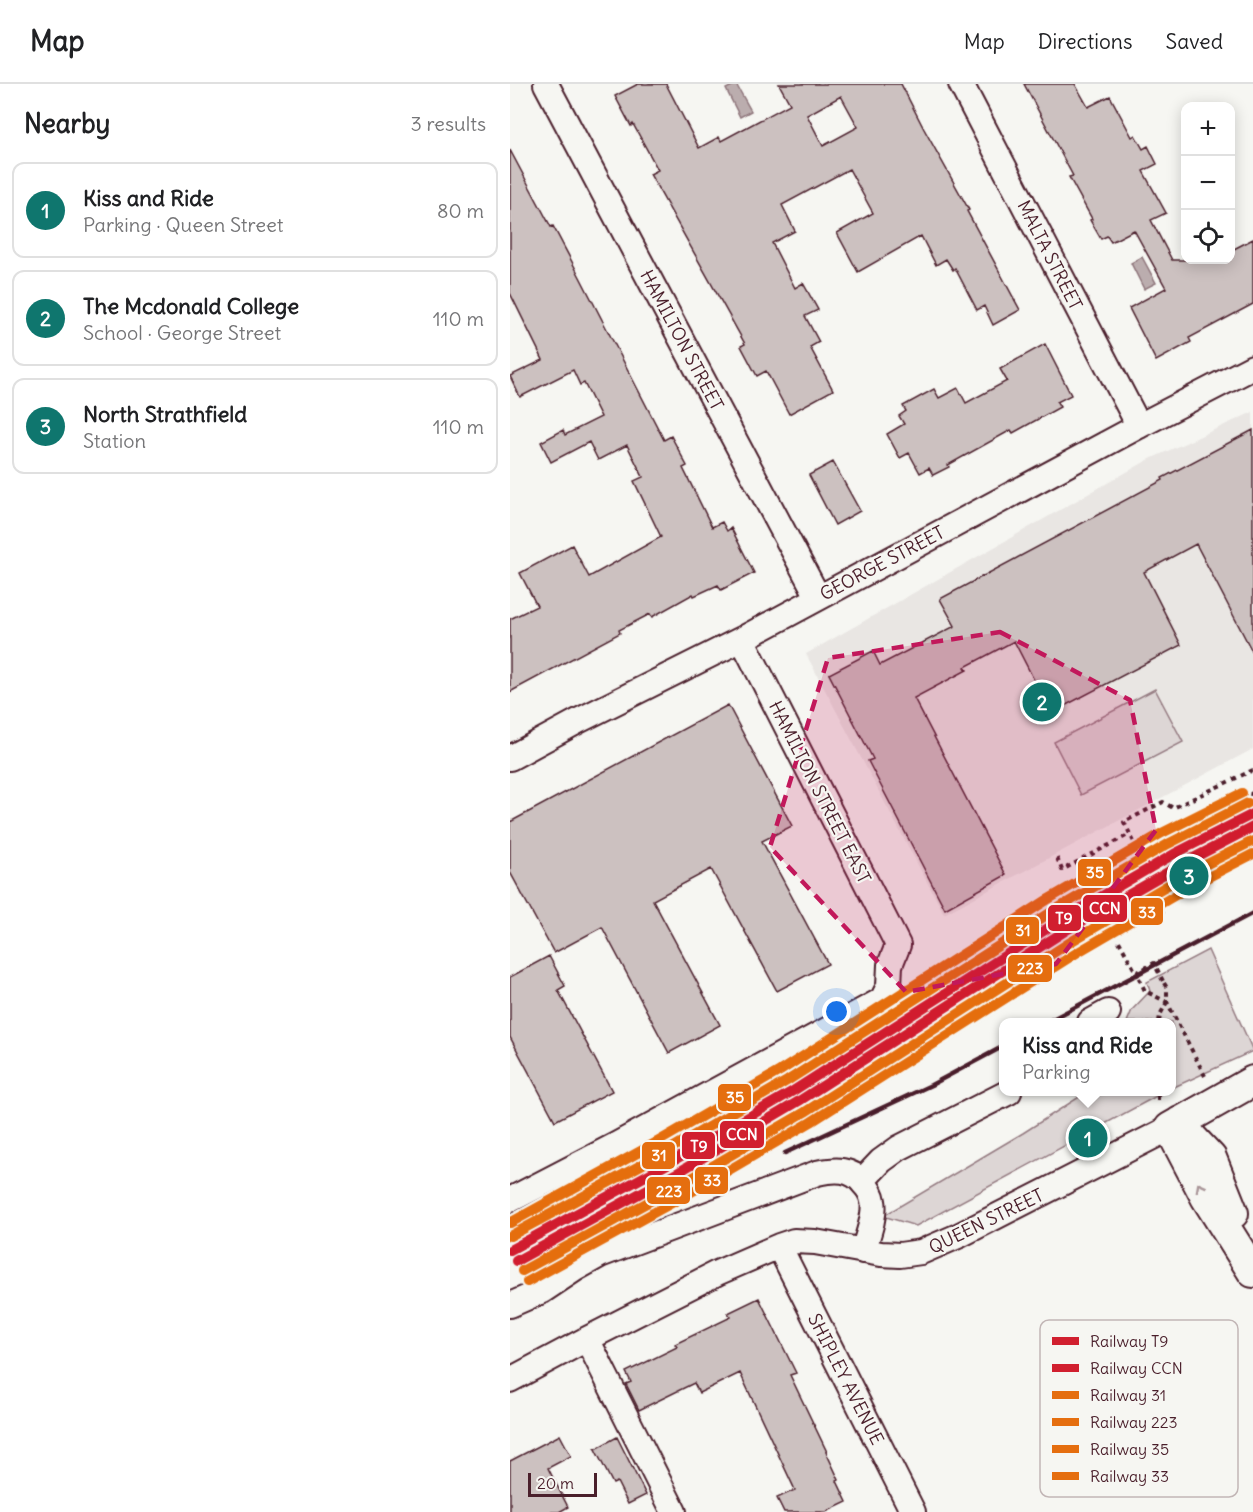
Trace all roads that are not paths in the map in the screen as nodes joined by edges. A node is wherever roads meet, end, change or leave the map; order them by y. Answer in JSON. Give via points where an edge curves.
{"nodes":[{"id":1,"x":546,"y":84,"type":"edge"},
{"id":2,"x":961,"y":84,"type":"edge"},
{"id":3,"x":1253,"y":367,"type":"edge"},
{"id":4,"x":1139,"y":426,"type":"junction"},
{"id":5,"x":818,"y":597,"type":"junction"},
{"id":6,"x":742,"y":639,"type":"junction"},
{"id":7,"x":510,"y":758,"type":"edge"},
{"id":8,"x":1253,"y":1081,"type":"edge"},
{"id":9,"x":1211,"y":1088,"type":"junction"},
{"id":10,"x":1001,"y":1096,"type":"edge"},
{"id":11,"x":1175,"y":1125,"type":"junction"},
{"id":12,"x":1211,"y":1158,"type":"junction"},
{"id":13,"x":862,"y":1181,"type":"junction"},
{"id":14,"x":510,"y":1200,"type":"edge"},
{"id":15,"x":779,"y":1246,"type":"junction"},
{"id":16,"x":863,"y":1251,"type":"junction"},
{"id":17,"x":1253,"y":1263,"type":"edge"},
{"id":18,"x":1253,"y":1272,"type":"edge"},
{"id":19,"x":510,"y":1305,"type":"edge"},
{"id":20,"x":587,"y":1339,"type":"junction"},
{"id":21,"x":510,"y":1380,"type":"edge"},
{"id":22,"x":674,"y":1512,"type":"edge"},
{"id":23,"x":913,"y":1512,"type":"edge"}],
"edges":[{"from":1,"to":5,"type":"street","name":"HAMILTON STREET"},
{"from":2,"to":4,"type":"street","name":"MALTA STREET"},
{"from":3,"to":4,"type":"street","name":"GEORGE STREET"},
{"from":4,"to":5,"type":"street","name":"GEORGE STREET"},
{"from":5,"to":6,"type":"street","name":"GEORGE STREET"},
{"from":6,"to":7,"type":"street","name":"GEORGE STREET"},
{"from":6,"to":14,"type":"street","name":"HAMILTON STREET EAST","via":[[898,945],[890,965],[889,986],[882,1000]]},
{"from":8,"to":9,"type":"main road","name":"QUEEN STREET"},
{"from":9,"to":11,"type":"main road","name":"QUEEN STREET"},
{"from":9,"to":12,"type":"main road"},
{"from":10,"to":13,"type":"street","via":[[899,1148]]},
{"from":11,"to":12,"type":"main road"},
{"from":11,"to":16,"type":"street","name":"QUEEN STREET","via":[[940,1245],[900,1255]]},
{"from":18,"to":11,"type":"main road","one_way":true,"via":[[1206,1197]]},
{"from":12,"to":17,"type":"main road"},
{"from":13,"to":16,"type":"street","via":[[873,1200]]},
{"from":13,"to":19,"type":"street","via":[[845,1170],[817,1173],[600,1255],[542,1291]]},
{"from":15,"to":16,"type":"street","name":"QUEEN STREET","via":[[794,1241],[815,1242]]},
{"from":15,"to":20,"type":"street","name":"QUEEN STREET"},
{"from":15,"to":23,"type":"street","name":"SHIPLEY AVENUE"},
{"from":20,"to":21,"type":"street","name":"QUEEN STREET"},
{"from":20,"to":22,"type":"street"}]}
